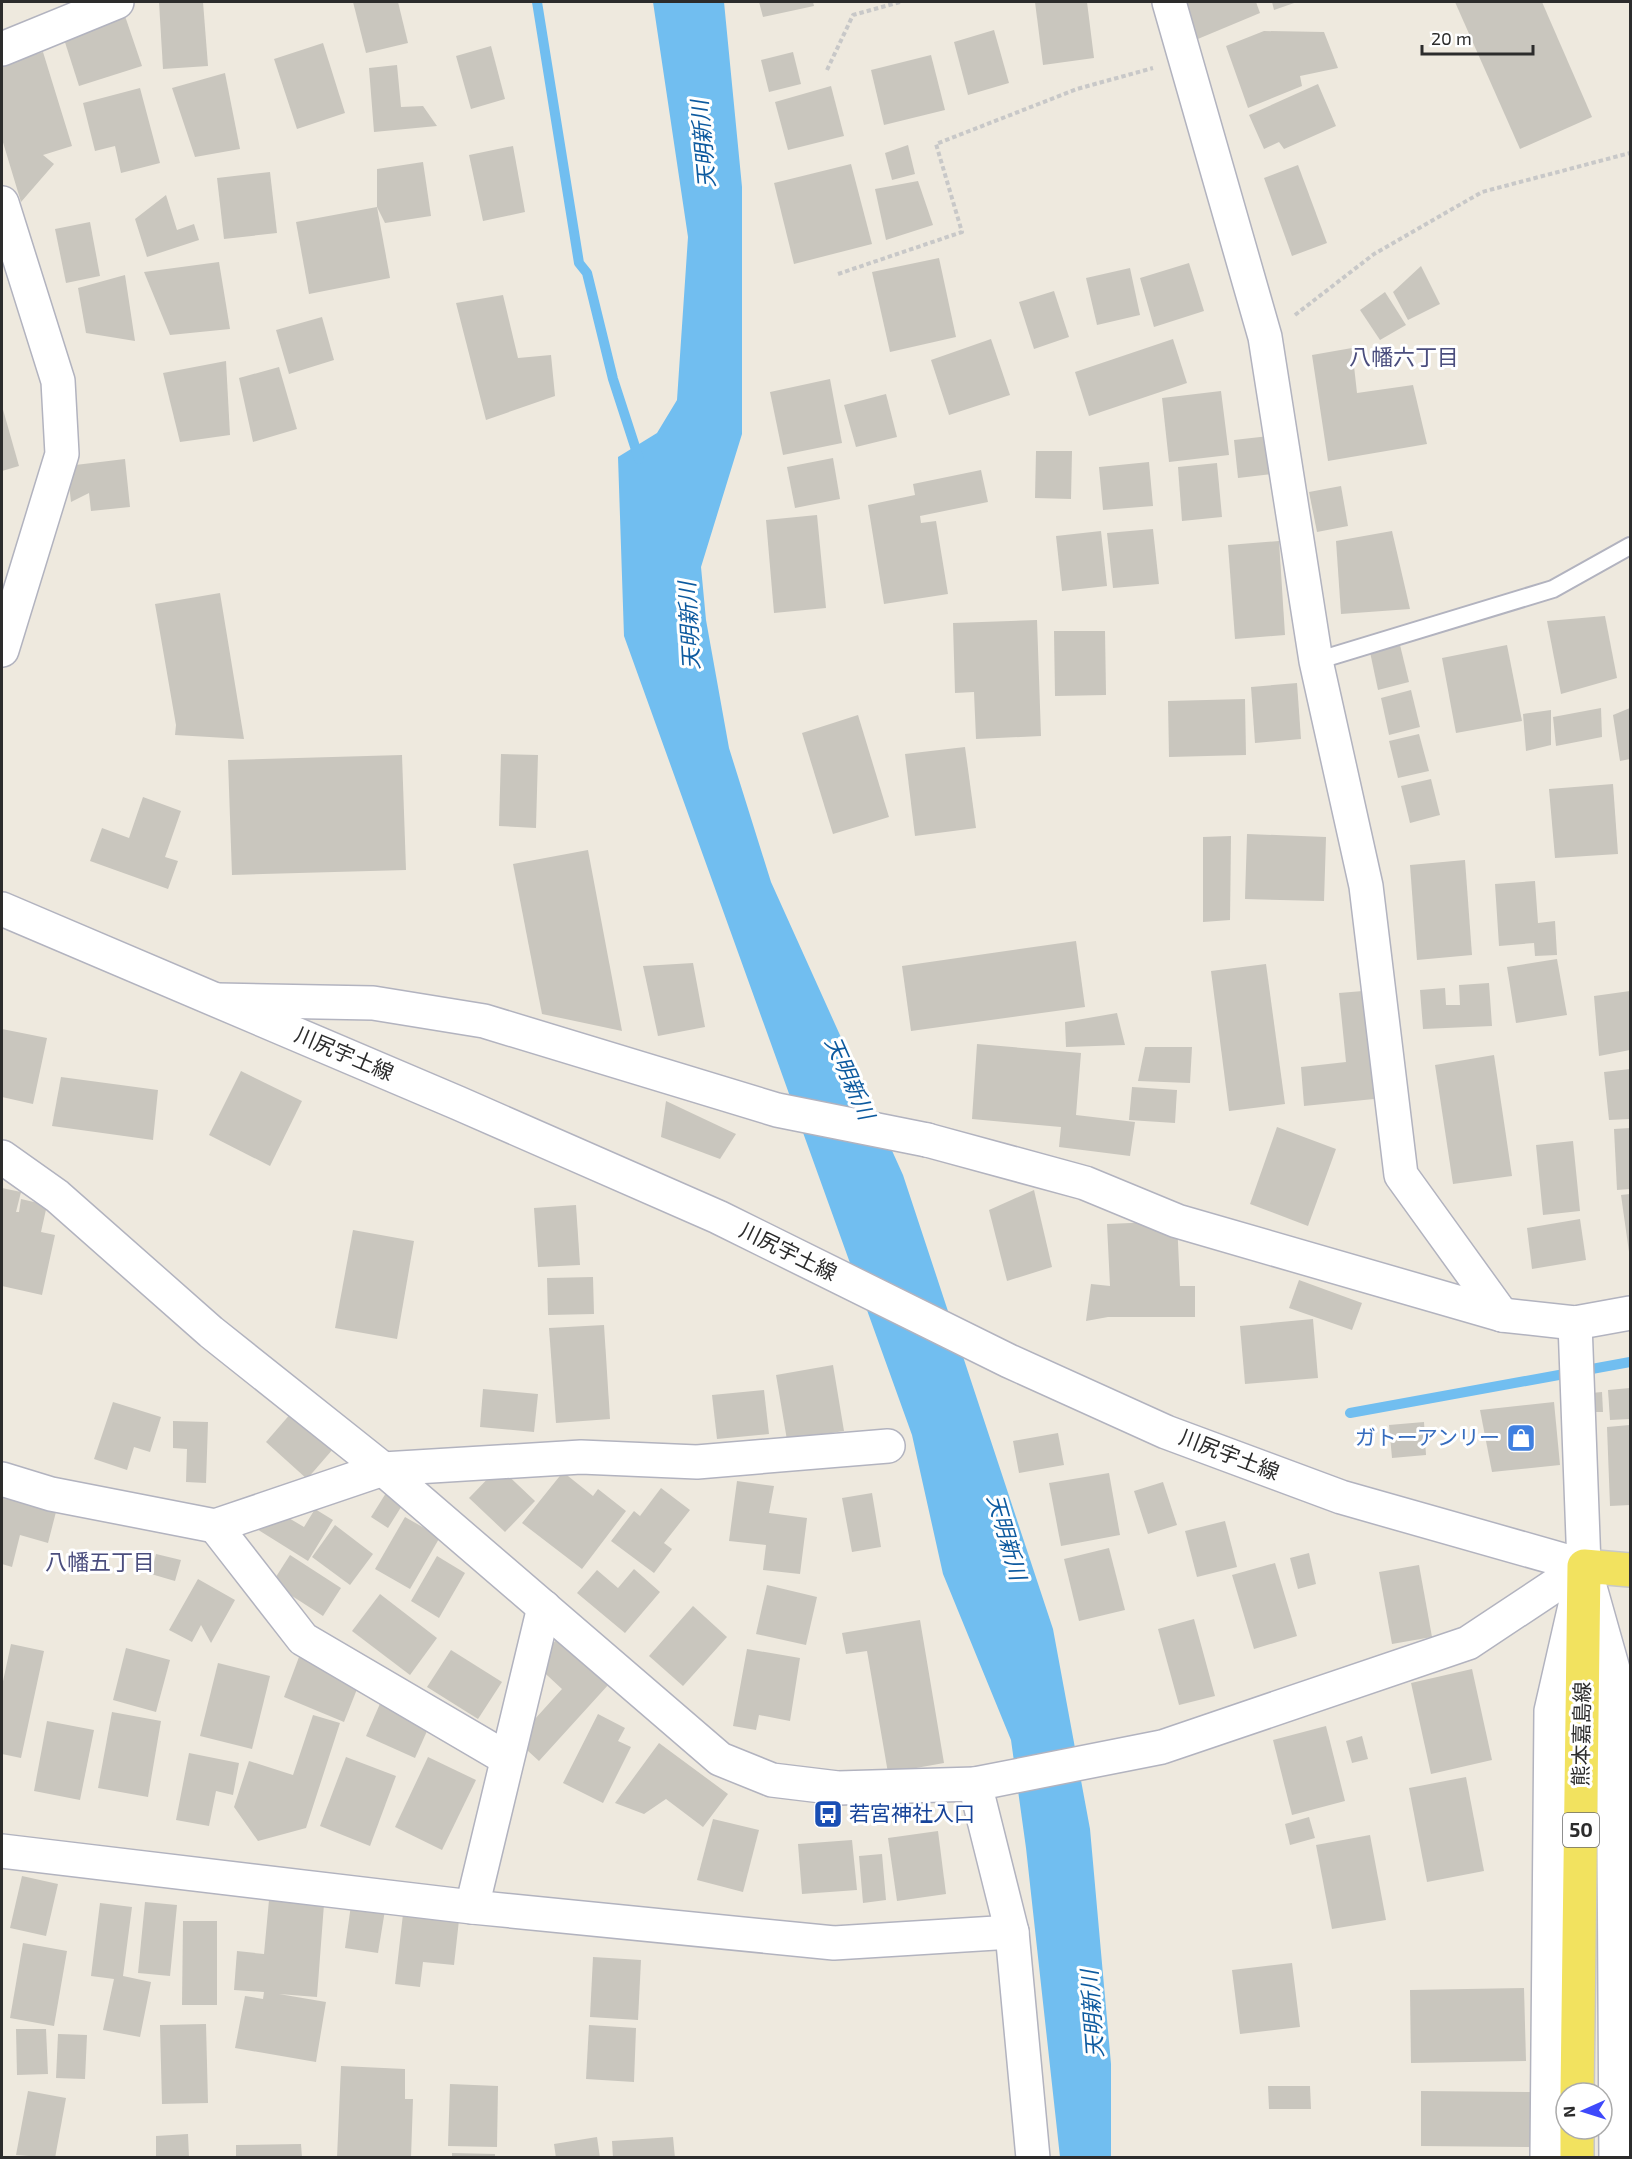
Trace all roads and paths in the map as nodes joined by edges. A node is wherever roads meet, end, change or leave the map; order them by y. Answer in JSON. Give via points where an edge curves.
{"nodes":[{"id":1,"x":117,"y":2,"type":"edge"},
{"id":2,"x":900,"y":2,"type":"edge"},
{"id":3,"x":1169,"y":2,"type":"edge"},
{"id":4,"x":2,"y":50,"type":"edge"},
{"id":5,"x":1186,"y":58,"type":"junction"},
{"id":6,"x":827,"y":70,"type":"dead end"},
{"id":7,"x":1630,"y":153,"type":"edge"},
{"id":8,"x":2,"y":203,"type":"edge"},
{"id":9,"x":838,"y":274,"type":"dead end"},
{"id":10,"x":1265,"y":337,"type":"junction"},
{"id":11,"x":1630,"y":546,"type":"edge"},
{"id":12,"x":2,"y":650,"type":"edge"},
{"id":13,"x":1316,"y":661,"type":"junction"},
{"id":14,"x":2,"y":909,"type":"edge"},
{"id":15,"x":218,"y":1000,"type":"junction"},
{"id":16,"x":2,"y":1157,"type":"edge"},
{"id":17,"x":1630,"y":1313,"type":"edge"},
{"id":18,"x":1502,"y":1315,"type":"junction"},
{"id":19,"x":1575,"y":1323,"type":"junction"},
{"id":20,"x":888,"y":1446,"type":"dead end"},
{"id":21,"x":383,"y":1469,"type":"junction"},
{"id":22,"x":2,"y":1479,"type":"edge"},
{"id":23,"x":215,"y":1526,"type":"junction"},
{"id":24,"x":1584,"y":1566,"type":"junction"},
{"id":25,"x":1630,"y":1570,"type":"edge"},
{"id":26,"x":544,"y":1607,"type":"junction"},
{"id":27,"x":506,"y":1758,"type":"junction"},
{"id":28,"x":975,"y":1784,"type":"junction"},
{"id":29,"x":2,"y":1851,"type":"edge"},
{"id":30,"x":472,"y":1907,"type":"junction"},
{"id":31,"x":1012,"y":1932,"type":"junction"},
{"id":32,"x":1577,"y":2081,"type":"edge"},
{"id":33,"x":1577,"y":2141,"type":"edge"},
{"id":34,"x":1033,"y":2157,"type":"edge"},
{"id":35,"x":1547,"y":2157,"type":"edge"},
{"id":36,"x":1577,"y":2157,"type":"edge"},
{"id":37,"x":1617,"y":2157,"type":"edge"}],
"edges":[{"from":1,"to":4,"type":"street"},
{"from":2,"to":6,"type":"path","via":[[853,15]]},
{"from":3,"to":5,"type":"street"},
{"from":5,"to":9,"type":"path","via":[[1077,89],[936,144],[962,232]]},
{"from":5,"to":10,"type":"street"},
{"from":7,"to":10,"type":"path","via":[[1482,192],[1374,254]]},
{"from":8,"to":12,"type":"street","via":[[58,381],[62,454]]},
{"from":10,"to":13,"type":"street"},
{"from":11,"to":13,"type":"lane","via":[[1553,589]]},
{"from":13,"to":18,"type":"street","via":[[1366,886],[1401,1175]]},
{"from":14,"to":15,"type":"street","name":"川尻宇土線"},
{"from":15,"to":18,"type":"street","via":[[373,1003],[484,1021],[777,1110],[927,1140],[1085,1183],[1177,1221]]},
{"from":15,"to":24,"type":"street","name":"川尻宇土線","via":[[718,1217],[1009,1361],[1166,1432],[1341,1497]]},
{"from":16,"to":21,"type":"street","via":[[57,1196],[211,1332]]},
{"from":17,"to":19,"type":"street"},
{"from":18,"to":19,"type":"street"},
{"from":19,"to":24,"type":"street"},
{"from":20,"to":21,"type":"street","via":[[697,1462],[581,1457]]},
{"from":21,"to":23,"type":"street"},
{"from":21,"to":26,"type":"street"},
{"from":22,"to":23,"type":"street","via":[[51,1494]]},
{"from":23,"to":27,"type":"street","via":[[303,1639]]},
{"from":24,"to":25,"type":"main road"},
{"from":24,"to":28,"type":"street","via":[[1468,1643],[1162,1747]]},
{"from":24,"to":32,"type":"main road","name":"熊本嘉島線","number":"50"},
{"from":24,"to":35,"type":"street","via":[[1551,1711]]},
{"from":24,"to":37,"type":"street","via":[[1613,1670]]},
{"from":26,"to":27,"type":"street"},
{"from":26,"to":28,"type":"street","via":[[720,1759],[772,1780],[838,1788]]},
{"from":27,"to":30,"type":"street"},
{"from":28,"to":31,"type":"street"},
{"from":29,"to":30,"type":"street"},
{"from":30,"to":31,"type":"street","via":[[834,1943]]},
{"from":31,"to":34,"type":"street"},
{"from":33,"to":36,"type":"main road"}]}
